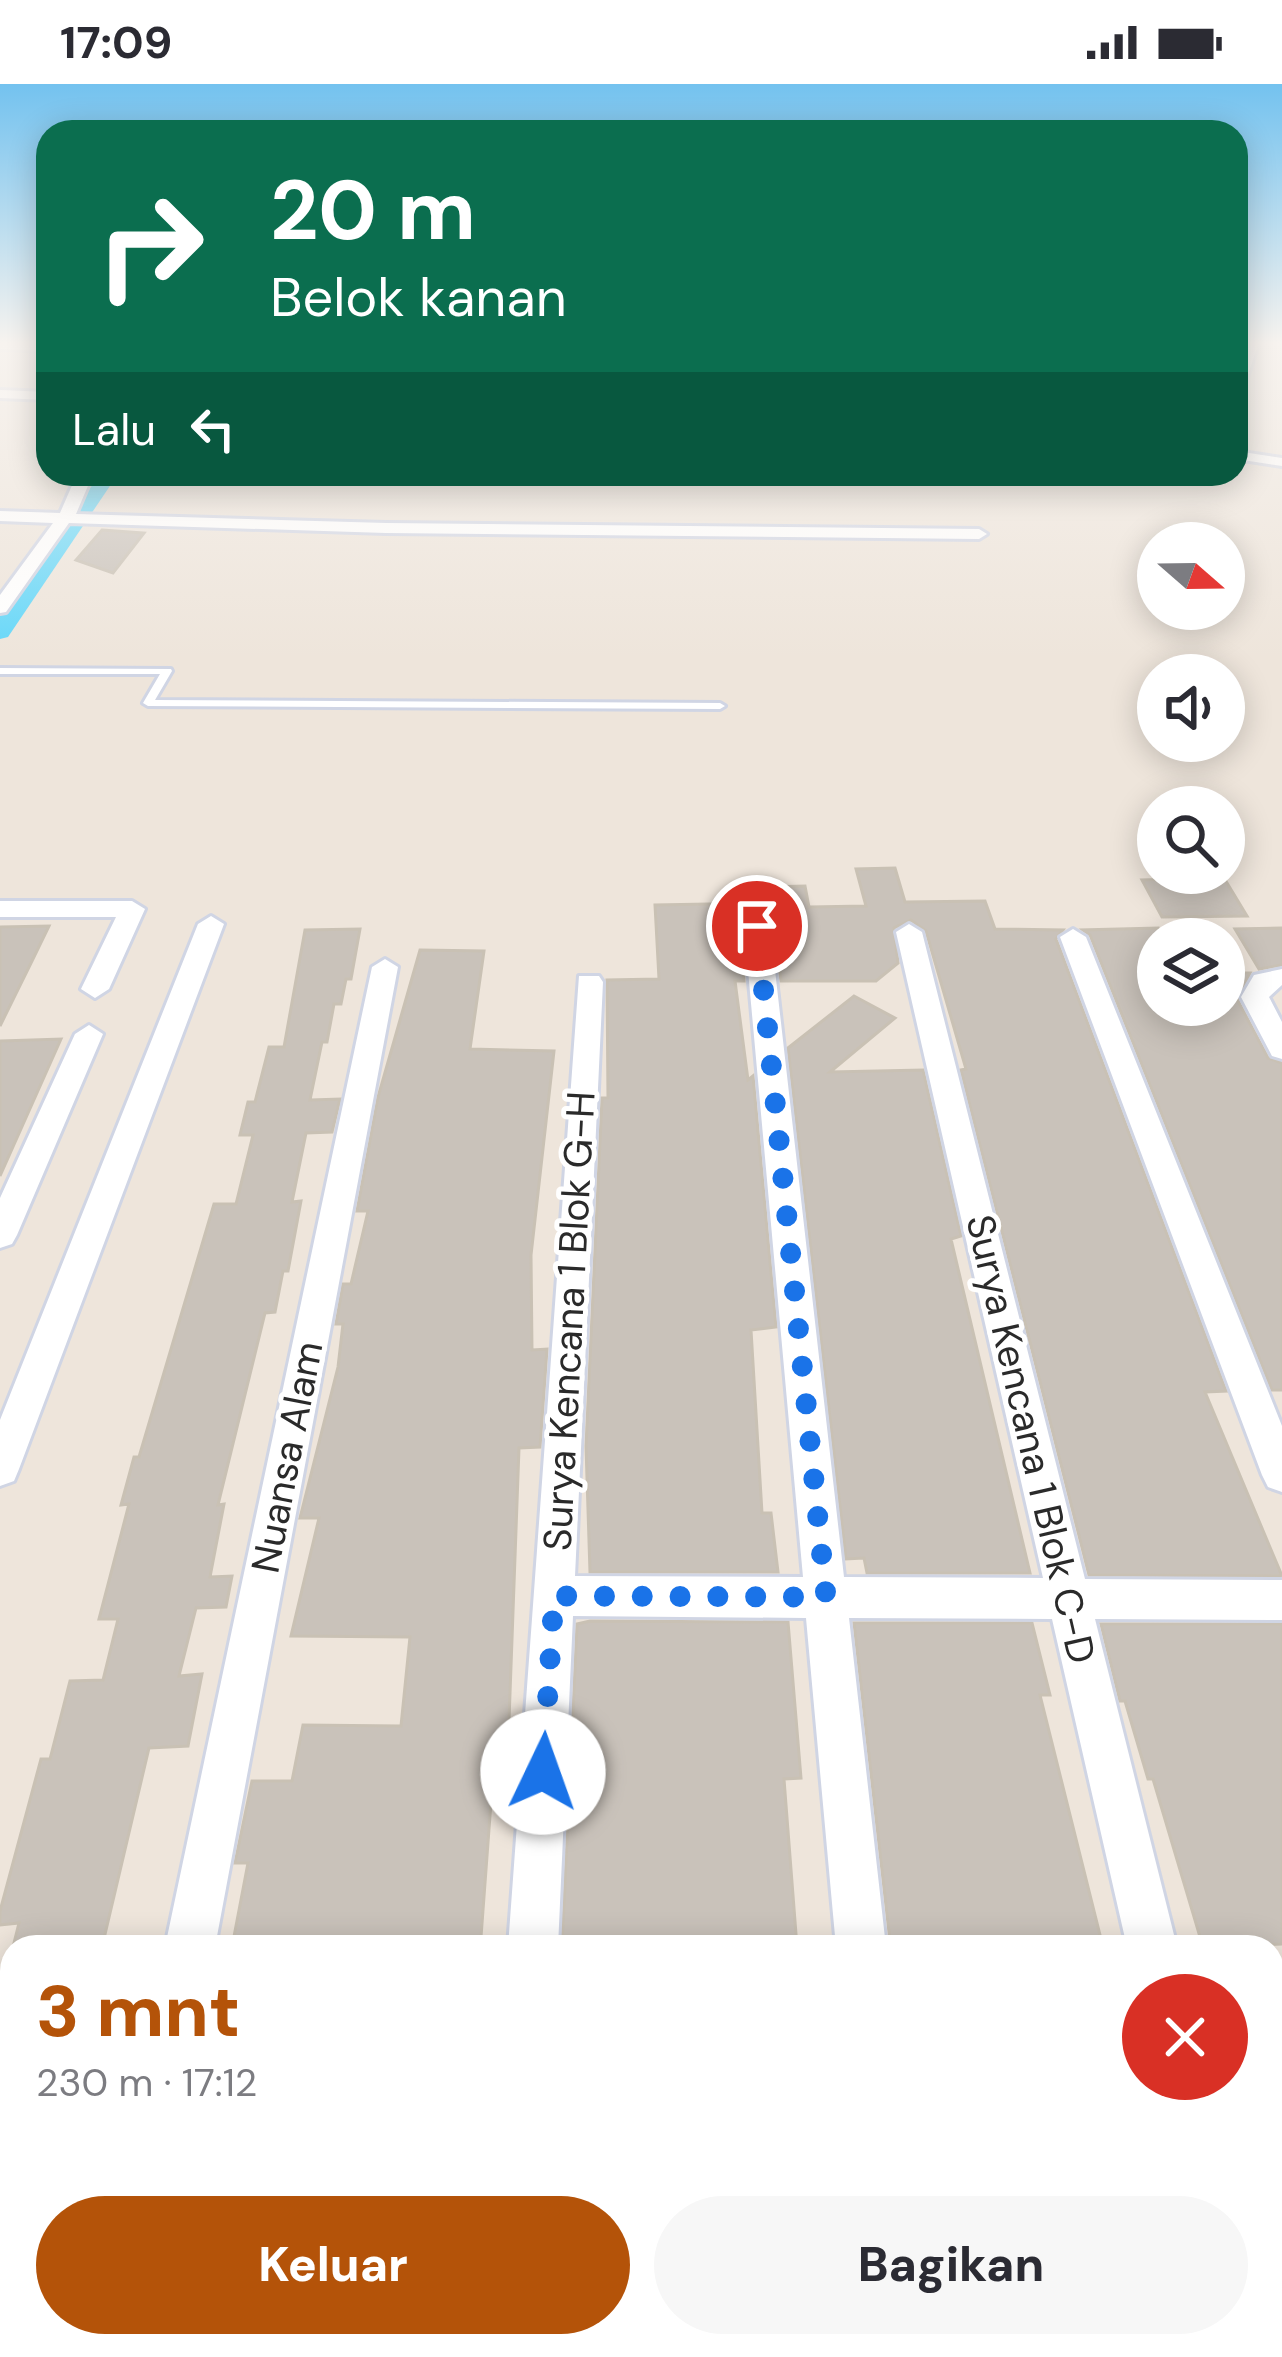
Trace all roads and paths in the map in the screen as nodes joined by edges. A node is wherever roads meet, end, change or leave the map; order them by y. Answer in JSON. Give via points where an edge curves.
{"nodes":[{"id":1,"x":1248,"y":456,"type":"edge"},
{"id":2,"x":1281,"y":459,"type":"edge"},
{"id":3,"x":82,"y":486,"type":"edge"},
{"id":4,"x":0,"y":516,"type":"edge"},
{"id":5,"x":72,"y":521,"type":"junction"},
{"id":6,"x":979,"y":534,"type":"dead end"},
{"id":7,"x":0,"y":608,"type":"edge"},
{"id":8,"x":0,"y":671,"type":"edge"},
{"id":9,"x":720,"y":706,"type":"dead end"},
{"id":10,"x":0,"y":909,"type":"edge"},
{"id":11,"x":211,"y":923,"type":"dead end"},
{"id":12,"x":757,"y":926,"type":"dead end"},
{"id":13,"x":909,"y":932,"type":"dead end"},
{"id":14,"x":1073,"y":937,"type":"dead end"},
{"id":15,"x":385,"y":967,"type":"dead end"},
{"id":16,"x":1282,"y":977,"type":"edge"},
{"id":17,"x":589,"y":982,"type":"dead end"},
{"id":18,"x":95,"y":989,"type":"dead end"},
{"id":19,"x":89,"y":1034,"type":"dead end"},
{"id":20,"x":1282,"y":1049,"type":"edge"},
{"id":21,"x":0,"y":1235,"type":"edge"},
{"id":22,"x":0,"y":1469,"type":"edge"},
{"id":23,"x":1282,"y":1475,"type":"edge"},
{"id":24,"x":554,"y":1596,"type":"junction"},
{"id":25,"x":826,"y":1597,"type":"junction"},
{"id":26,"x":1069,"y":1599,"type":"junction"},
{"id":27,"x":1282,"y":1600,"type":"edge"},
{"id":28,"x":192,"y":1935,"type":"edge"},
{"id":29,"x":534,"y":1935,"type":"edge"},
{"id":30,"x":860,"y":1935,"type":"edge"},
{"id":31,"x":1149,"y":1935,"type":"edge"}],
"edges":[{"from":1,"to":2,"type":"street"},
{"from":3,"to":5,"type":"street"},
{"from":4,"to":5,"type":"street"},
{"from":5,"to":6,"type":"street"},
{"from":5,"to":7,"type":"street"},
{"from":8,"to":9,"type":"lane","via":[[167,670],[148,703]]},
{"from":10,"to":18,"type":"street","via":[[132,909]]},
{"from":11,"to":22,"type":"street"},
{"from":12,"to":25,"type":"street"},
{"from":13,"to":26,"type":"street","name":"Surya Kencana 1 Blok C-D"},
{"from":14,"to":23,"type":"street"},
{"from":15,"to":28,"type":"street","name":"Nuansa Alam"},
{"from":16,"to":20,"type":"street","via":[[1264,981],[1255,997]]},
{"from":17,"to":24,"type":"street","name":"Surya Kencana 1 Blok G-H"},
{"from":19,"to":21,"type":"street"},
{"from":24,"to":25,"type":"street"},
{"from":24,"to":29,"type":"street","name":"Surya Kencana 1 Blok G-H"},
{"from":25,"to":26,"type":"street"},
{"from":25,"to":30,"type":"street"},
{"from":26,"to":27,"type":"street"},
{"from":26,"to":31,"type":"street","name":"Surya Kencana 1 Blok C-D"}]}
